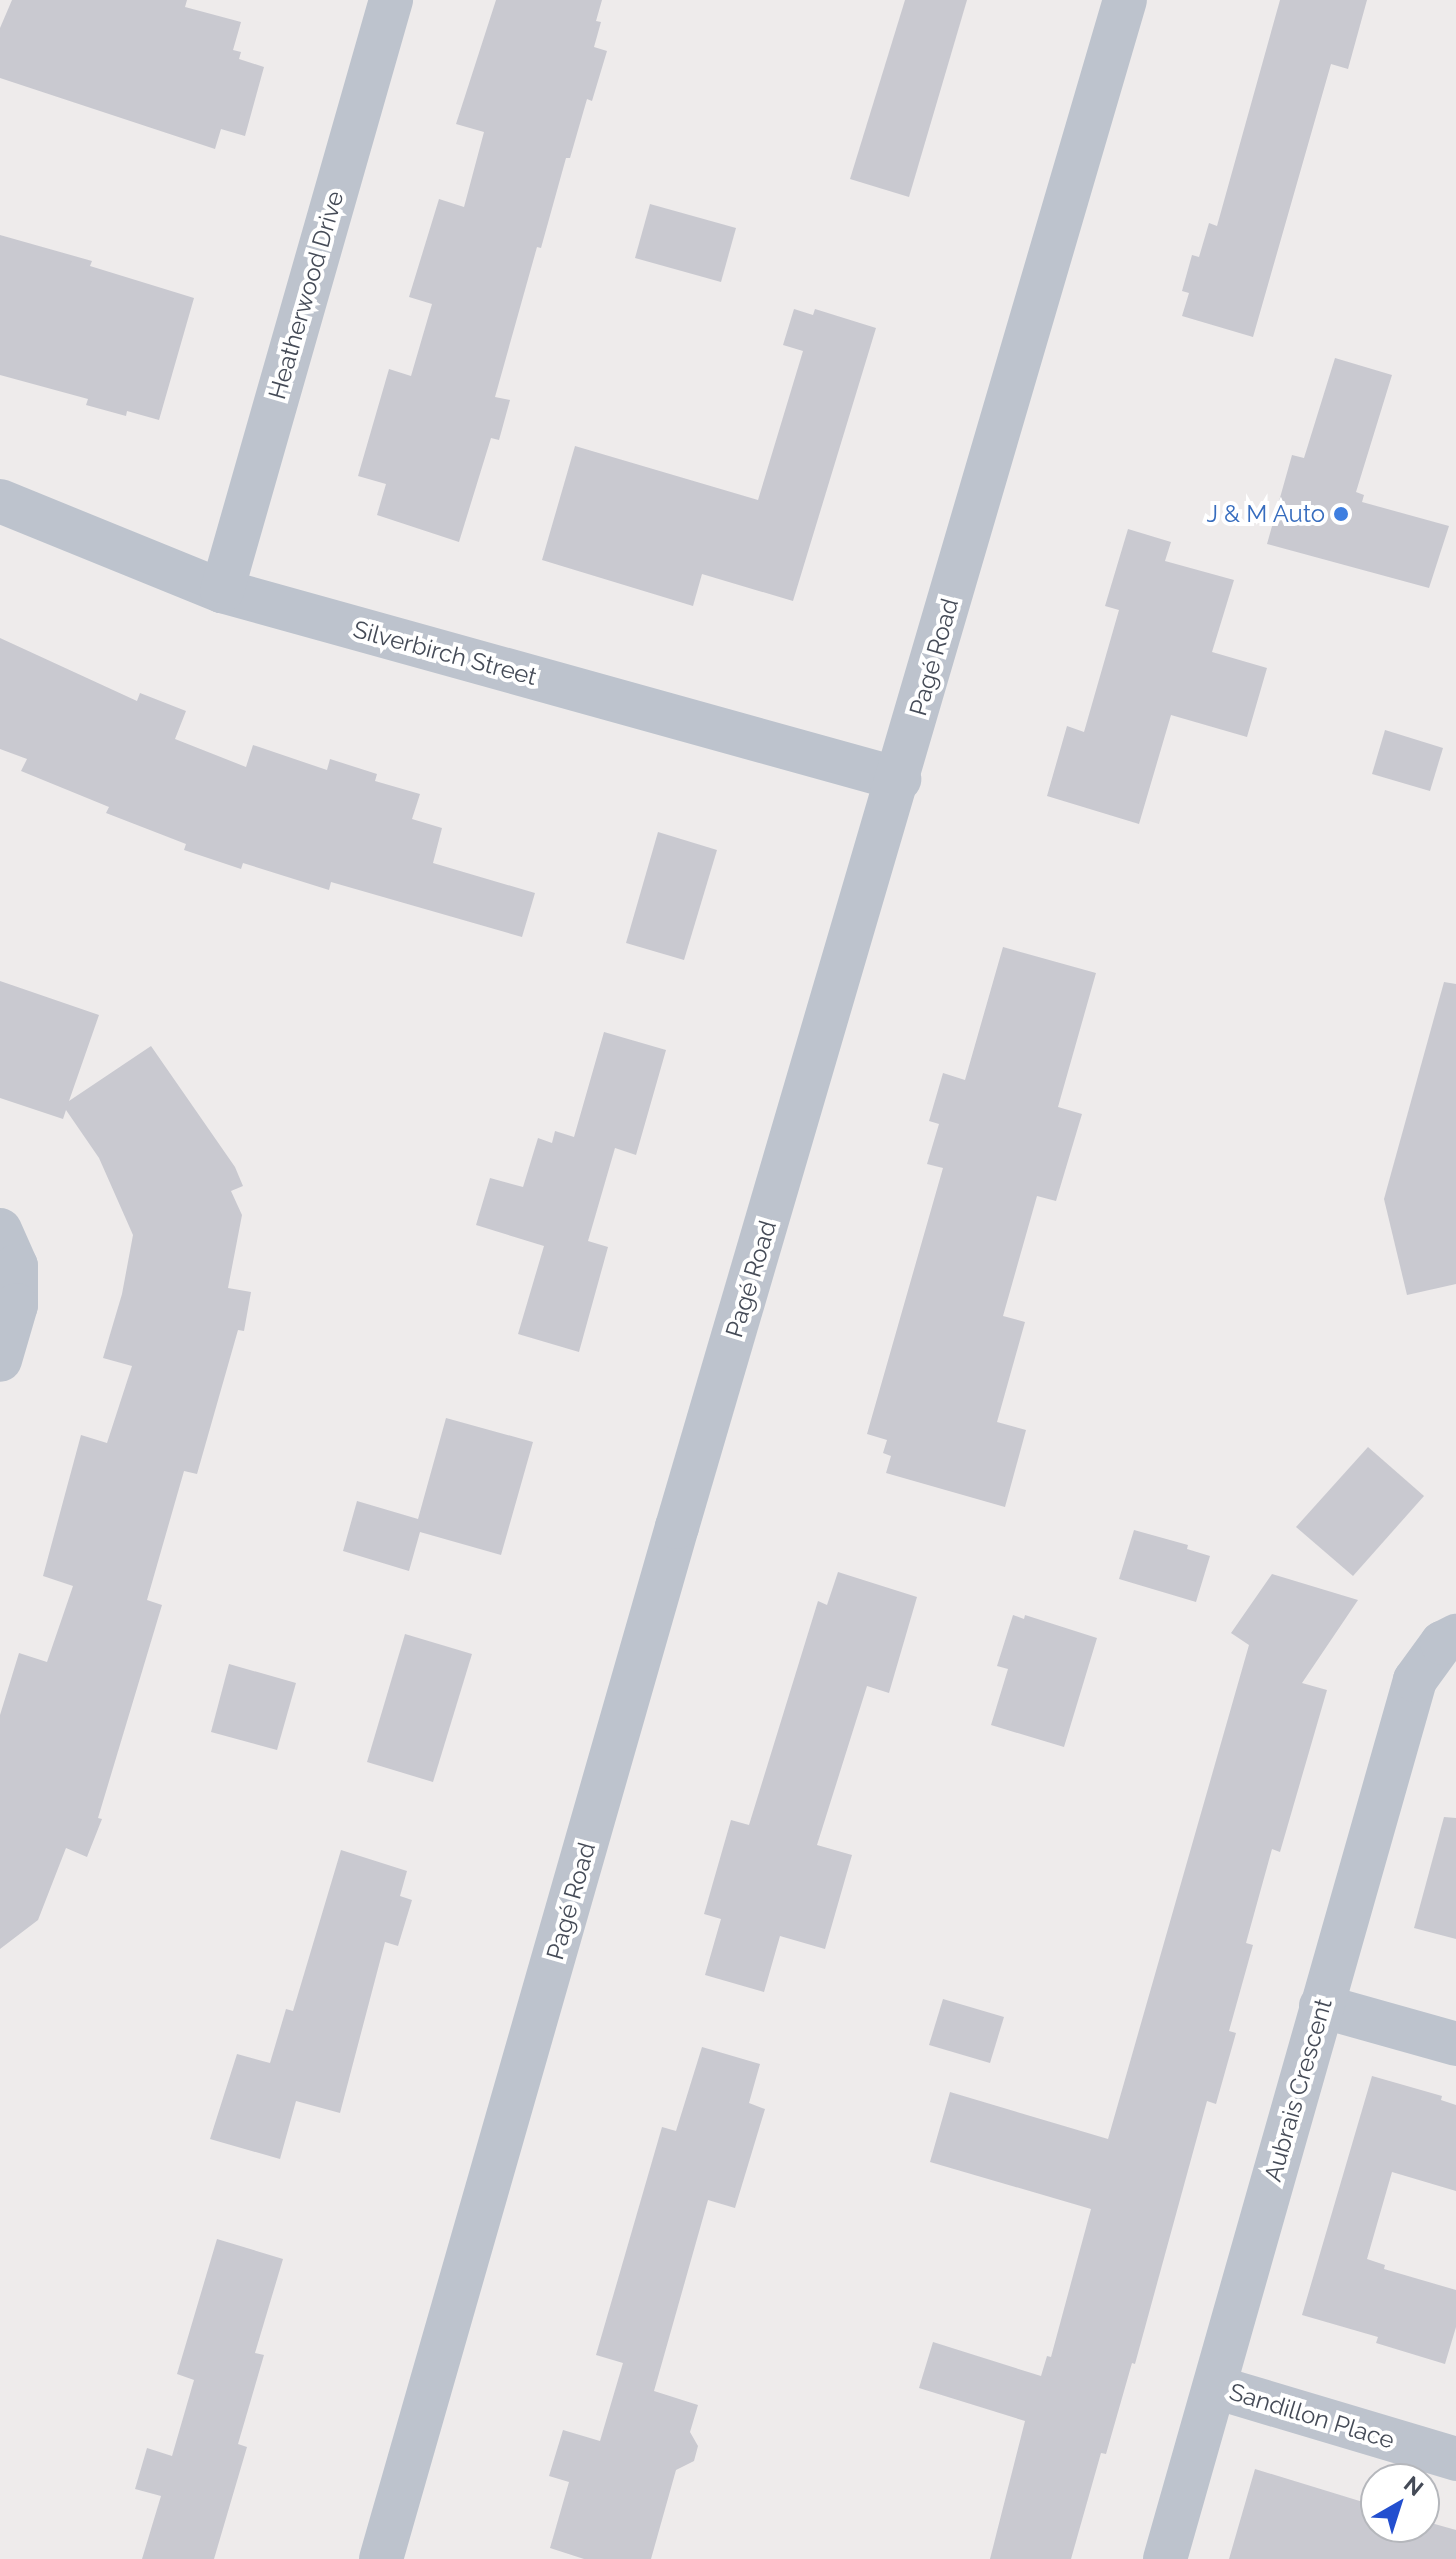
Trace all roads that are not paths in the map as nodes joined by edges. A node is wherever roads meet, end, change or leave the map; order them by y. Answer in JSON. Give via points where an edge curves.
{"nodes":[{"id":1,"x":391,"y":0,"type":"edge"},
{"id":2,"x":1125,"y":0,"type":"edge"},
{"id":3,"x":0,"y":501,"type":"edge"},
{"id":4,"x":222,"y":591,"type":"junction"},
{"id":5,"x":899,"y":779,"type":"junction"},
{"id":6,"x":0,"y":1230,"type":"edge"},
{"id":7,"x":0,"y":1360,"type":"edge"},
{"id":8,"x":1456,"y":1636,"type":"edge"},
{"id":9,"x":1321,"y":2006,"type":"junction"},
{"id":10,"x":1456,"y":2044,"type":"edge"},
{"id":11,"x":1215,"y":2387,"type":"junction"},
{"id":12,"x":1456,"y":2459,"type":"edge"},
{"id":13,"x":381,"y":2559,"type":"edge"},
{"id":14,"x":1165,"y":2559,"type":"edge"}],
"edges":[{"from":1,"to":4,"type":"street","name":"Heatherwood Drive"},
{"from":2,"to":5,"type":"street","name":"Pagé Road"},
{"from":3,"to":4,"type":"street","name":"Silverbirch Street"},
{"from":4,"to":5,"type":"street","name":"Silverbirch Street"},
{"from":5,"to":13,"type":"street","name":"Pagé Road","via":[[677,1527]]},
{"from":6,"to":7,"type":"street","via":[[16,1266],[16,1305]]},
{"from":8,"to":9,"type":"street","name":"Aubrais Crescent","via":[[1442,1643],[1415,1680]]},
{"from":9,"to":10,"type":"street"},
{"from":9,"to":11,"type":"street","name":"Aubrais Crescent"},
{"from":11,"to":12,"type":"street","name":"Sandillon Place"},
{"from":11,"to":14,"type":"street","name":"Aubrais Crescent"}]}
